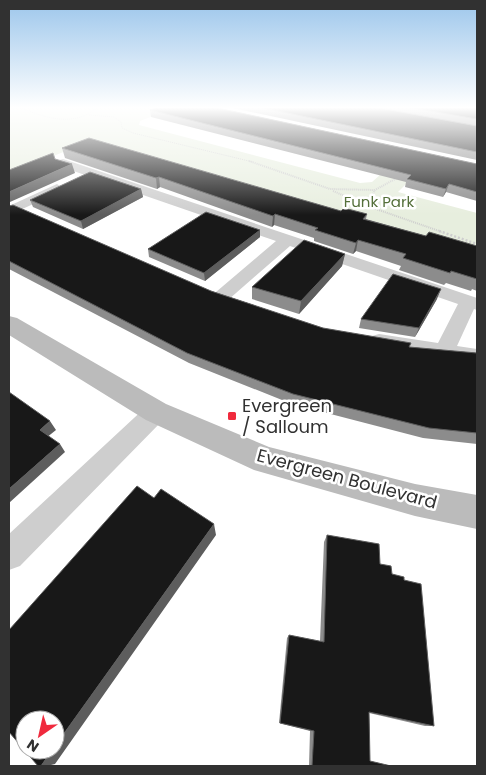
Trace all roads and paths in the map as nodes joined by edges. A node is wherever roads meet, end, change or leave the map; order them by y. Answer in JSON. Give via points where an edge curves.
{"nodes":[{"id":1,"x":176,"y":143,"type":"edge"},
{"id":2,"x":63,"y":163,"type":"edge"},
{"id":3,"x":92,"y":172,"type":"junction"},
{"id":4,"x":398,"y":178,"type":"edge"},
{"id":5,"x":330,"y":190,"type":"junction"},
{"id":6,"x":375,"y":190,"type":"junction"},
{"id":7,"x":12,"y":209,"type":"edge"},
{"id":8,"x":376,"y":209,"type":"junction"},
{"id":9,"x":34,"y":215,"type":"edge"},
{"id":10,"x":288,"y":239,"type":"junction"},
{"id":11,"x":477,"y":244,"type":"edge"},
{"id":12,"x":223,"y":297,"type":"edge"},
{"id":13,"x":473,"y":302,"type":"edge"},
{"id":14,"x":9,"y":324,"type":"edge"},
{"id":15,"x":360,"y":338,"type":"edge"},
{"id":16,"x":444,"y":352,"type":"junction"},
{"id":17,"x":477,"y":356,"type":"edge"},
{"id":18,"x":156,"y":412,"type":"junction"},
{"id":19,"x":477,"y":512,"type":"edge"},
{"id":20,"x":9,"y":555,"type":"edge"}],
"edges":[{"from":1,"to":5,"type":"path","via":[[280,170]]},
{"from":2,"to":3,"type":"street"},
{"from":3,"to":7,"type":"street"},
{"from":3,"to":10,"type":"street"},
{"from":4,"to":6,"type":"path"},
{"from":5,"to":6,"type":"path"},
{"from":5,"to":8,"type":"path"},
{"from":6,"to":8,"type":"path","via":[[369,204]]},
{"from":7,"to":9,"type":"street"},
{"from":8,"to":11,"type":"path"},
{"from":10,"to":12,"type":"street"},
{"from":10,"to":13,"type":"street"},
{"from":13,"to":16,"type":"street"},
{"from":14,"to":18,"type":"street","name":"Evergreen Boulevard"},
{"from":15,"to":16,"type":"street"},
{"from":16,"to":17,"type":"street"},
{"from":18,"to":19,"type":"street","name":"Evergreen Boulevard","via":[[265,460],[415,500]]},
{"from":18,"to":20,"type":"street"}]}
